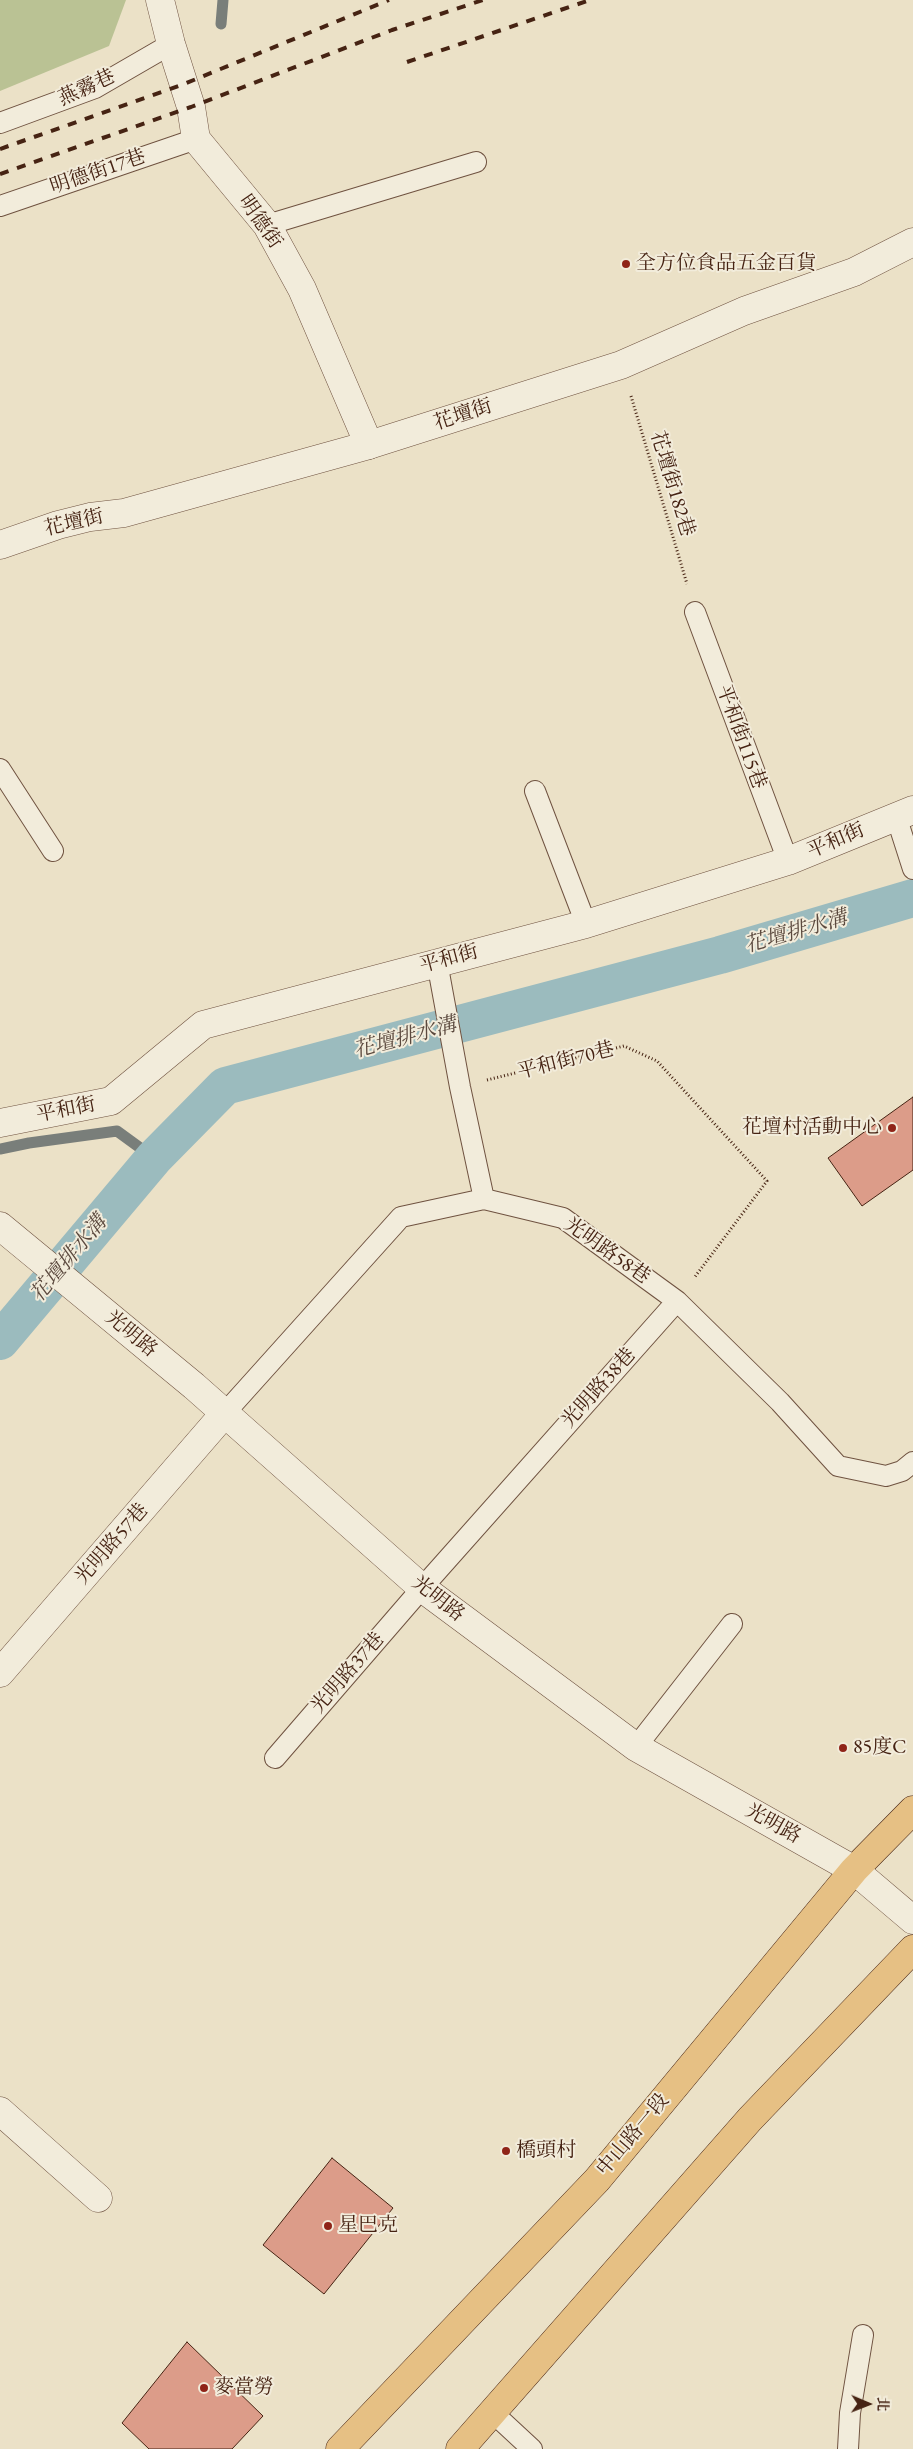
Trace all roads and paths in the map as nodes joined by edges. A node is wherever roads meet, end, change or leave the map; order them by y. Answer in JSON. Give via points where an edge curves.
{"nodes":[{"id":1,"x":160,"y":0,"type":"edge"},
{"id":2,"x":171,"y":44,"type":"junction"},
{"id":3,"x":0,"y":123,"type":"edge"},
{"id":4,"x":196,"y":138,"type":"junction"},
{"id":5,"x":476,"y":162,"type":"dead end"},
{"id":6,"x":0,"y":206,"type":"edge"},
{"id":7,"x":267,"y":226,"type":"junction"},
{"id":8,"x":913,"y":242,"type":"edge"},
{"id":9,"x":621,"y":365,"type":"junction"},
{"id":10,"x":369,"y":445,"type":"junction"},
{"id":11,"x":0,"y":545,"type":"edge"},
{"id":12,"x":695,"y":612,"type":"joint"},
{"id":13,"x":0,"y":769,"type":"edge"},
{"id":14,"x":535,"y":791,"type":"dead end"},
{"id":15,"x":905,"y":813,"type":"edge"},
{"id":16,"x":53,"y":851,"type":"dead end"},
{"id":17,"x":788,"y":861,"type":"junction"},
{"id":18,"x":913,"y":869,"type":"edge"},
{"id":19,"x":586,"y":924,"type":"junction"},
{"id":20,"x":437,"y":962,"type":"junction"},
{"id":21,"x":460,"y":1087,"type":"junction"},
{"id":22,"x":0,"y":1123,"type":"edge"},
{"id":23,"x":484,"y":1199,"type":"junction"},
{"id":24,"x":0,"y":1226,"type":"edge"},
{"id":25,"x":677,"y":1301,"type":"junction"},
{"id":26,"x":224,"y":1414,"type":"junction"},
{"id":27,"x":913,"y":1462,"type":"edge"},
{"id":28,"x":422,"y":1588,"type":"junction"},
{"id":29,"x":732,"y":1624,"type":"dead end"},
{"id":30,"x":0,"y":1673,"type":"edge"},
{"id":31,"x":636,"y":1747,"type":"junction"},
{"id":32,"x":275,"y":1758,"type":"dead end"},
{"id":33,"x":913,"y":1810,"type":"edge"},
{"id":34,"x":854,"y":1870,"type":"junction"},
{"id":35,"x":913,"y":1920,"type":"edge"},
{"id":36,"x":913,"y":1949,"type":"edge"},
{"id":37,"x":0,"y":2111,"type":"edge"},
{"id":38,"x":98,"y":2198,"type":"dead end"},
{"id":39,"x":863,"y":2335,"type":"dead end"},
{"id":40,"x":491,"y":2411,"type":"junction"},
{"id":41,"x":340,"y":2449,"type":"edge"},
{"id":42,"x":460,"y":2449,"type":"edge"},
{"id":43,"x":532,"y":2449,"type":"edge"},
{"id":44,"x":848,"y":2449,"type":"edge"}],
"edges":[{"from":1,"to":2,"type":"street","name":"明德街"},
{"from":2,"to":3,"type":"lane","name":"燕霧巷","via":[[96,88]]},
{"from":2,"to":4,"type":"street","name":"明德街","via":[[191,108]]},
{"from":4,"to":6,"type":"lane","name":"明德街17巷"},
{"from":4,"to":7,"type":"street","name":"明德街"},
{"from":5,"to":7,"type":"lane"},
{"from":7,"to":10,"type":"street","name":"明德街","via":[[302,289]]},
{"from":8,"to":9,"type":"street","name":"花壇街","via":[[854,272],[744,311]]},
{"from":9,"to":10,"type":"street","name":"花壇街"},
{"from":9,"to":12,"type":"path","name":"花壇街182巷"},
{"from":10,"to":11,"type":"street","name":"花壇街","via":[[124,513],[58,525]]},
{"from":12,"to":17,"type":"lane","name":"平和街115巷"},
{"from":13,"to":16,"type":"lane"},
{"from":14,"to":19,"type":"lane"},
{"from":15,"to":17,"type":"street","name":"平和街"},
{"from":15,"to":18,"type":"lane"},
{"from":17,"to":19,"type":"street","name":"平和街"},
{"from":19,"to":20,"type":"street","name":"平和街"},
{"from":20,"to":21,"type":"lane"},
{"from":20,"to":22,"type":"street","name":"平和街","via":[[203,1025],[111,1101]]},
{"from":21,"to":23,"type":"lane"},
{"from":21,"to":25,"type":"path","name":"平和街70巷","via":[[624,1046],[657,1061],[767,1181]]},
{"from":23,"to":25,"type":"lane","name":"光明路58巷","via":[[563,1218]]},
{"from":23,"to":26,"type":"lane","name":"光明路58巷","via":[[401,1217]]},
{"from":24,"to":26,"type":"street","name":"光明路"},
{"from":25,"to":27,"type":"lane","name":"光明路58巷","via":[[780,1402],[838,1466],[886,1476],[902,1471]]},
{"from":25,"to":28,"type":"lane","name":"光明路38巷"},
{"from":26,"to":28,"type":"street","name":"光明路"},
{"from":26,"to":30,"type":"street","name":"光明路57巷"},
{"from":28,"to":31,"type":"street","name":"光明路"},
{"from":28,"to":32,"type":"lane","name":"光明路37巷"},
{"from":29,"to":31,"type":"lane"},
{"from":31,"to":34,"type":"street","name":"光明路"},
{"from":33,"to":34,"type":"main road","name":"中山路一段"},
{"from":34,"to":35,"type":"street","name":"光明路"},
{"from":34,"to":41,"type":"main road","name":"中山路一段","via":[[597,2180]]},
{"from":36,"to":40,"type":"main road","via":[[750,2119]]},
{"from":37,"to":38,"type":"street"},
{"from":39,"to":44,"type":"lane","via":[[850,2412]]},
{"from":40,"to":42,"type":"main road"},
{"from":40,"to":43,"type":"lane"}]}
